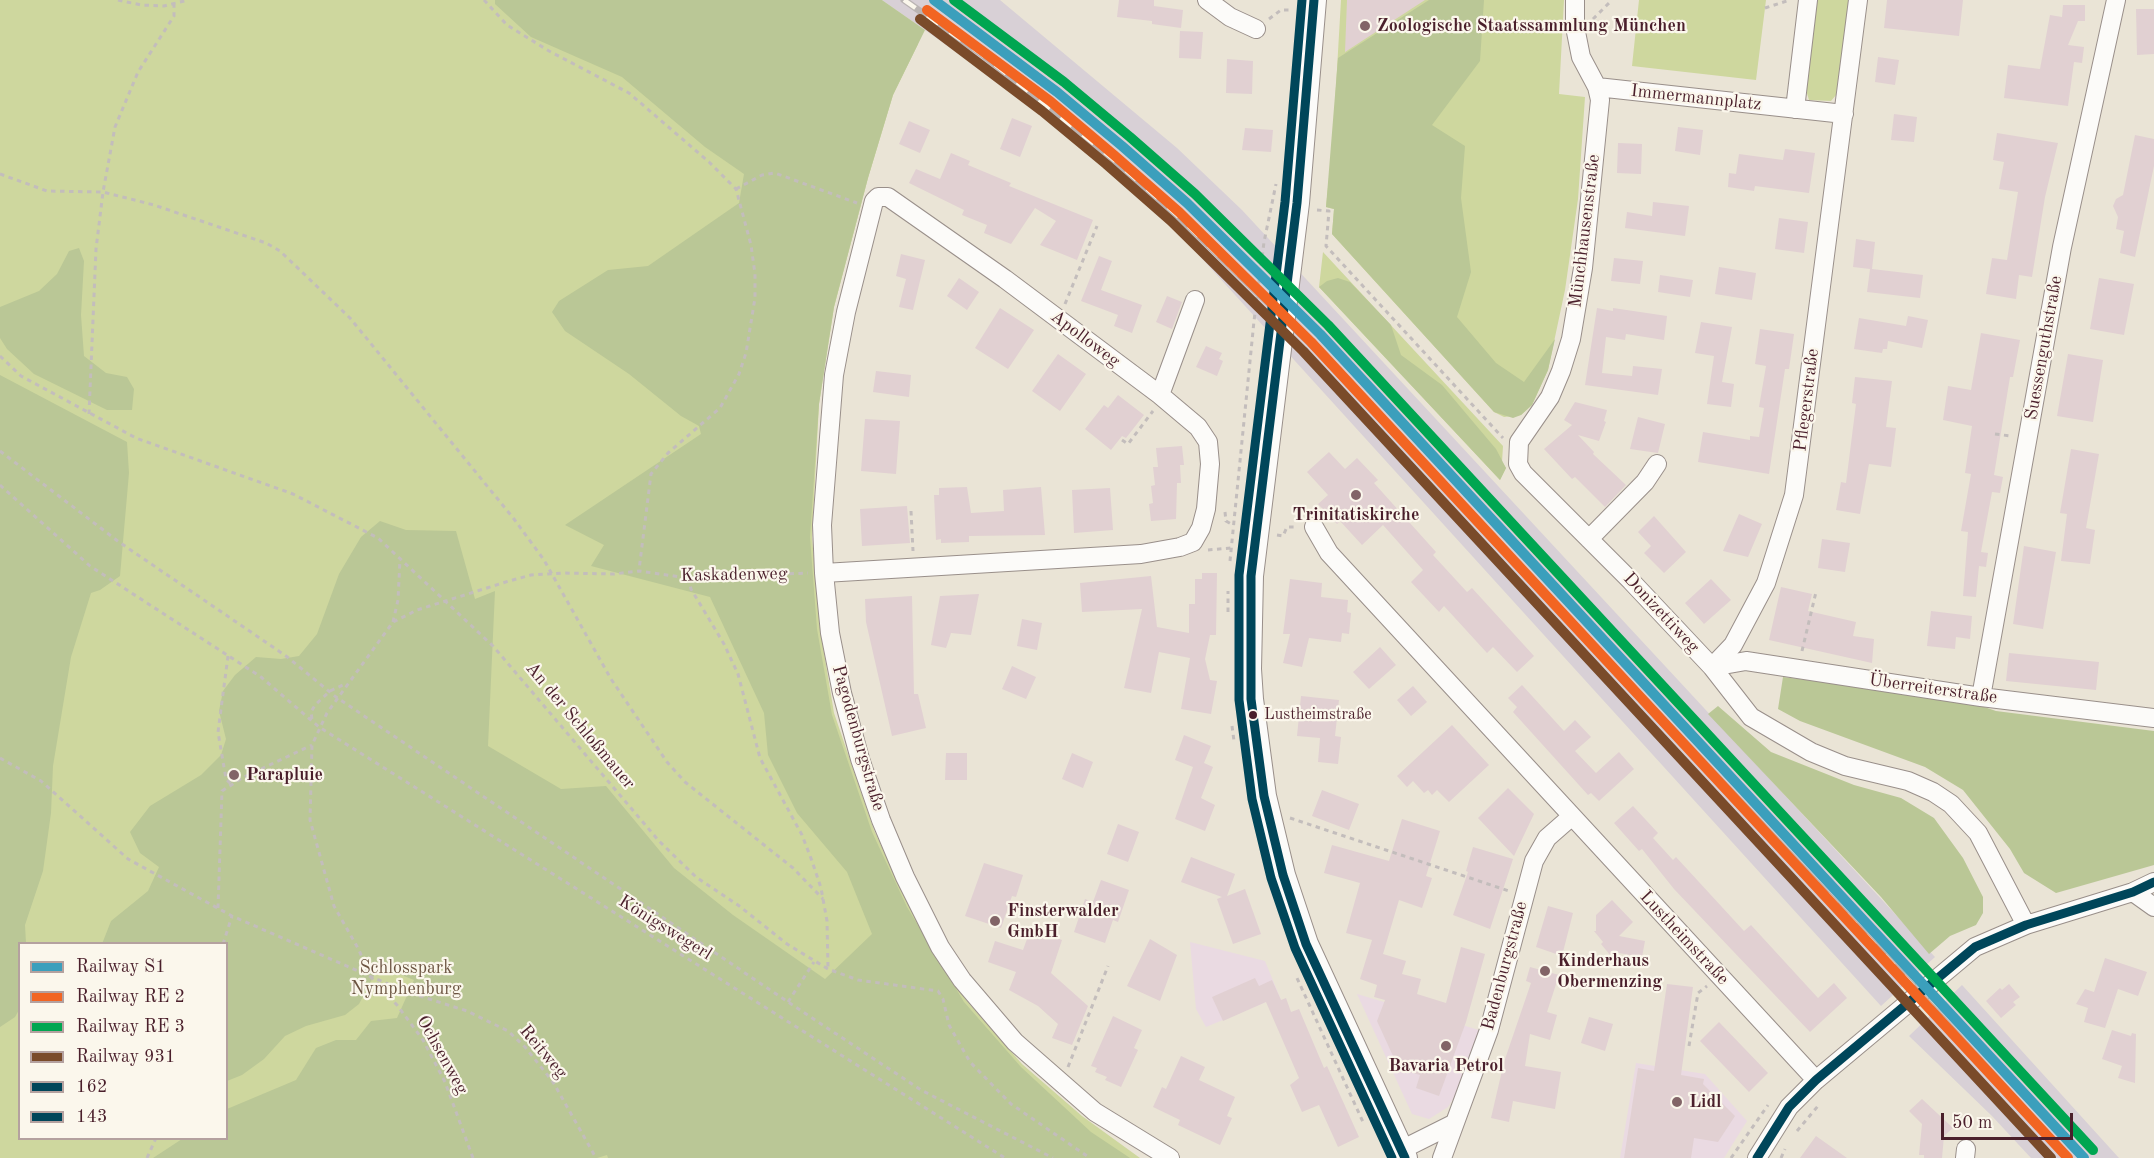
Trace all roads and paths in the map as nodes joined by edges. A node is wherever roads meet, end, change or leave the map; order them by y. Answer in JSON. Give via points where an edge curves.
{"nodes":[{"id":1,"x":118,"y":0,"type":"edge"},
{"id":2,"x":188,"y":0,"type":"edge"},
{"id":3,"x":484,"y":0,"type":"edge"},
{"id":4,"x":1207,"y":0,"type":"edge"},
{"id":5,"x":1314,"y":0,"type":"edge"},
{"id":6,"x":1575,"y":0,"type":"edge"},
{"id":7,"x":1612,"y":0,"type":"edge"},
{"id":8,"x":1790,"y":0,"type":"edge"},
{"id":9,"x":1808,"y":0,"type":"edge"},
{"id":10,"x":1858,"y":0,"type":"edge"},
{"id":11,"x":2116,"y":0,"type":"edge"},
{"id":12,"x":174,"y":5,"type":"junction"},
{"id":13,"x":1765,"y":8,"type":"dead end"},
{"id":14,"x":1575,"y":19,"type":"junction"},
{"id":15,"x":1256,"y":29,"type":"dead end"},
{"id":16,"x":1597,"y":87,"type":"junction"},
{"id":17,"x":1795,"y":109,"type":"junction"},
{"id":18,"x":1844,"y":114,"type":"junction"},
{"id":19,"x":0,"y":174,"type":"edge"},
{"id":20,"x":736,"y":189,"type":"junction"},
{"id":21,"x":103,"y":192,"type":"junction"},
{"id":22,"x":1307,"y":206,"type":"junction"},
{"id":23,"x":872,"y":207,"type":"junction"},
{"id":24,"x":1317,"y":219,"type":"dead end"},
{"id":25,"x":1097,"y":225,"type":"dead end"},
{"id":26,"x":1195,"y":300,"type":"dead end"},
{"id":27,"x":1059,"y":319,"type":"junction"},
{"id":28,"x":0,"y":356,"type":"edge"},
{"id":29,"x":1161,"y":396,"type":"junction"},
{"id":30,"x":88,"y":414,"type":"junction"},
{"id":31,"x":1995,"y":434,"type":"dead end"},
{"id":32,"x":2002,"y":435,"type":"dead end"},
{"id":33,"x":1122,"y":440,"type":"dead end"},
{"id":34,"x":0,"y":451,"type":"edge"},
{"id":35,"x":1516,"y":452,"type":"junction"},
{"id":36,"x":1657,"y":464,"type":"dead end"},
{"id":37,"x":0,"y":485,"type":"edge"},
{"id":38,"x":911,"y":511,"type":"dead end"},
{"id":39,"x":1277,"y":524,"type":"dead end"},
{"id":40,"x":1287,"y":527,"type":"dead end"},
{"id":41,"x":1314,"y":527,"type":"dead end"},
{"id":42,"x":1275,"y":535,"type":"junction"},
{"id":43,"x":1589,"y":539,"type":"junction"},
{"id":44,"x":1275,"y":545,"type":"dead end"},
{"id":45,"x":400,"y":559,"type":"junction"},
{"id":46,"x":914,"y":569,"type":"junction"},
{"id":47,"x":639,"y":571,"type":"junction"},
{"id":48,"x":825,"y":573,"type":"junction"},
{"id":49,"x":551,"y":574,"type":"junction"},
{"id":50,"x":688,"y":578,"type":"junction"},
{"id":51,"x":1816,"y":592,"type":"dead end"},
{"id":52,"x":446,"y":601,"type":"junction"},
{"id":53,"x":393,"y":622,"type":"junction"},
{"id":54,"x":228,"y":656,"type":"junction"},
{"id":55,"x":1800,"y":662,"type":"dead end"},
{"id":56,"x":1712,"y":667,"type":"junction"},
{"id":57,"x":346,"y":684,"type":"junction"},
{"id":58,"x":330,"y":691,"type":"junction"},
{"id":59,"x":336,"y":697,"type":"junction"},
{"id":60,"x":1981,"y":697,"type":"junction"},
{"id":61,"x":2154,"y":718,"type":"edge"},
{"id":62,"x":312,"y":721,"type":"junction"},
{"id":63,"x":320,"y":727,"type":"junction"},
{"id":64,"x":312,"y":745,"type":"junction"},
{"id":65,"x":0,"y":758,"type":"edge"},
{"id":66,"x":232,"y":785,"type":"junction"},
{"id":67,"x":1571,"y":817,"type":"junction"},
{"id":68,"x":1293,"y":828,"type":"dead end"},
{"id":69,"x":2154,"y":882,"type":"edge"},
{"id":70,"x":2133,"y":892,"type":"junction"},
{"id":71,"x":1516,"y":893,"type":"dead end"},
{"id":72,"x":823,"y":898,"type":"junction"},
{"id":73,"x":2154,"y":907,"type":"edge"},
{"id":74,"x":218,"y":908,"type":"junction"},
{"id":75,"x":232,"y":916,"type":"junction"},
{"id":76,"x":2026,"y":925,"type":"junction"},
{"id":77,"x":224,"y":942,"type":"edge"},
{"id":78,"x":814,"y":962,"type":"junction"},
{"id":79,"x":1108,"y":966,"type":"dead end"},
{"id":80,"x":828,"y":969,"type":"junction"},
{"id":81,"x":369,"y":975,"type":"junction"},
{"id":82,"x":1709,"y":984,"type":"dead end"},
{"id":83,"x":788,"y":1002,"type":"junction"},
{"id":84,"x":1689,"y":1046,"type":"dead end"},
{"id":85,"x":1816,"y":1080,"type":"junction"},
{"id":86,"x":1062,"y":1083,"type":"junction"},
{"id":87,"x":1819,"y":1104,"type":"dead end"},
{"id":88,"x":1453,"y":1124,"type":"junction"},
{"id":89,"x":1791,"y":1138,"type":"dead end"},
{"id":90,"x":155,"y":1140,"type":"edge"},
{"id":91,"x":1786,"y":1148,"type":"dead end"},
{"id":92,"x":1403,"y":1154,"type":"edge"},
{"id":93,"x":147,"y":1158,"type":"edge"},
{"id":94,"x":473,"y":1158,"type":"edge"},
{"id":95,"x":596,"y":1158,"type":"edge"},
{"id":96,"x":1005,"y":1158,"type":"edge"},
{"id":97,"x":1053,"y":1158,"type":"edge"},
{"id":98,"x":1090,"y":1158,"type":"edge"},
{"id":99,"x":1170,"y":1158,"type":"edge"},
{"id":100,"x":1442,"y":1158,"type":"edge"},
{"id":101,"x":1757,"y":1158,"type":"edge"},
{"id":102,"x":1781,"y":1158,"type":"edge"}],
"edges":[{"from":1,"to":12,"type":"path"},
{"from":2,"to":12,"type":"path"},
{"from":3,"to":20,"type":"path","via":[[507,25],[628,93]]},
{"from":4,"to":15,"type":"street"},
{"from":5,"to":22,"type":"main road"},
{"from":6,"to":14,"type":"street","name":"Münchhausenstraße"},
{"from":7,"to":14,"type":"path","via":[[1595,20]]},
{"from":8,"to":13,"type":"path"},
{"from":9,"to":17,"type":"street"},
{"from":10,"to":18,"type":"street","name":"Pflegerstraße"},
{"from":11,"to":60,"type":"street","name":"Suessenguthstraße","via":[[2062,247]]},
{"from":12,"to":21,"type":"path","via":[[174,16],[138,72],[115,127]]},
{"from":14,"to":16,"type":"street","name":"Münchhausenstraße","via":[[1581,57]]},
{"from":16,"to":17,"type":"street","name":"Immermannplatz"},
{"from":16,"to":35,"type":"street","name":"Münchhausenstraße","via":[[1583,268],[1571,339],[1550,397],[1527,427]]},
{"from":17,"to":18,"type":"street"},
{"from":18,"to":56,"type":"street","name":"Pflegerstraße","via":[[1794,495],[1766,583],[1734,645]]},
{"from":19,"to":21,"type":"path","via":[[46,191]]},
{"from":20,"to":23,"type":"path","via":[[762,175],[775,173]]},
{"from":20,"to":47,"type":"path","via":[[755,274],[753,320],[746,353],[720,408],[668,453],[651,474]]},
{"from":21,"to":30,"type":"path","via":[[92,302]]},
{"from":21,"to":49,"type":"path","via":[[266,243],[280,251],[350,318],[514,519]]},
{"from":22,"to":24,"type":"path"},
{"from":22,"to":35,"type":"path","via":[[1329,211],[1326,246]]},
{"from":22,"to":92,"type":"main road","via":[[1251,576],[1249,669],[1254,729],[1266,806],[1306,944]]},
{"from":23,"to":27,"type":"street","name":"Apolloweg","via":[[878,197],[888,197]]},
{"from":23,"to":48,"type":"street","name":"Pagodenburgstraße","via":[[834,375],[822,525]]},
{"from":25,"to":27,"type":"path"},
{"from":26,"to":29,"type":"street"},
{"from":27,"to":29,"type":"street","name":"Apolloweg"},
{"from":28,"to":30,"type":"path","name":"An der Schloßmauer","via":[[21,376]]},
{"from":29,"to":33,"type":"path","via":[[1128,444]]},
{"from":29,"to":46,"type":"street","name":"Apolloweg","via":[[1198,427],[1208,442],[1206,509],[1193,542],[1142,554]]},
{"from":30,"to":45,"type":"path","name":"An der Schloßmauer","via":[[136,438],[293,494],[378,538]]},
{"from":31,"to":32,"type":"path"},
{"from":34,"to":58,"type":"path","via":[[119,542],[286,656]]},
{"from":35,"to":43,"type":"street","name":"Donizettiweg","via":[[1523,473]]},
{"from":36,"to":43,"type":"street","via":[[1645,482]]},
{"from":37,"to":54,"type":"path","name":"Königswegerl","via":[[90,566]]},
{"from":38,"to":46,"type":"path"},
{"from":39,"to":42,"type":"path"},
{"from":40,"to":42,"type":"path","via":[[1283,536]]},
{"from":41,"to":67,"type":"street","name":"Lustheimstraße","via":[[1329,553]]},
{"from":42,"to":44,"type":"path"},
{"from":43,"to":56,"type":"street","name":"Donizettiweg"},
{"from":45,"to":52,"type":"path","name":"An der Schloßmauer"},
{"from":45,"to":53,"type":"path"},
{"from":46,"to":48,"type":"street"},
{"from":47,"to":49,"type":"path","name":"Kaskadenweg"},
{"from":47,"to":50,"type":"path","name":"Kaskadenweg"},
{"from":48,"to":50,"type":"path","name":"Kaskadenweg"},
{"from":48,"to":86,"type":"street","name":"Pagodenburgstraße","via":[[830,633],[842,693],[877,810],[905,877],[940,947],[962,980],[1016,1042]]},
{"from":49,"to":52,"type":"path","name":"Kaskadenweg","via":[[509,581]]},
{"from":49,"to":72,"type":"path","via":[[611,679],[667,762],[685,782],[793,868]]},
{"from":50,"to":72,"type":"path","via":[[738,674],[760,758],[802,835]]},
{"from":51,"to":55,"type":"path"},
{"from":52,"to":53,"type":"path","name":"Kaskadenweg"},
{"from":52,"to":78,"type":"path","name":"An der Schloßmauer","via":[[493,646],[675,858]]},
{"from":53,"to":57,"type":"path","name":"Kaskadenweg"},
{"from":54,"to":62,"type":"path","name":"Königswegerl","via":[[261,677]]},
{"from":54,"to":66,"type":"path","via":[[218,732],[226,779]]},
{"from":56,"to":60,"type":"street","name":"Überreiterstraße","via":[[1746,662]]},
{"from":56,"to":76,"type":"street","name":"Donizettiweg","via":[[1751,717],[1811,752],[1845,766],[1908,781],[1951,804],[1978,833]]},
{"from":57,"to":58,"type":"path"},
{"from":57,"to":59,"type":"path","name":"Kaskadenweg"},
{"from":58,"to":59,"type":"path"},
{"from":58,"to":62,"type":"path","via":[[315,705]]},
{"from":59,"to":63,"type":"path","name":"Kaskadenweg"},
{"from":59,"to":83,"type":"path"},
{"from":60,"to":61,"type":"street","name":"Überreiterstraße"},
{"from":62,"to":63,"type":"path","name":"Königswegerl"},
{"from":63,"to":64,"type":"path","name":"Kaskadenweg"},
{"from":63,"to":96,"type":"path","name":"Königswegerl"},
{"from":64,"to":66,"type":"path"},
{"from":64,"to":81,"type":"path","via":[[310,820],[334,906]]},
{"from":65,"to":74,"type":"path","name":"Reitweg","via":[[41,781],[128,859]]},
{"from":66,"to":74,"type":"path","via":[[222,791]]},
{"from":67,"to":85,"type":"street","name":"Lustheimstraße"},
{"from":67,"to":88,"type":"street","name":"Badenburgstraße","via":[[1547,838],[1534,861],[1489,1030]]},
{"from":68,"to":71,"type":"path","via":[[1290,818]]},
{"from":69,"to":70,"type":"street"},
{"from":70,"to":73,"type":"street"},
{"from":70,"to":76,"type":"street"},
{"from":72,"to":80,"type":"path"},
{"from":74,"to":75,"type":"path","name":"Reitweg"},
{"from":75,"to":77,"type":"path"},
{"from":75,"to":81,"type":"path","name":"Reitweg"},
{"from":76,"to":85,"type":"street","via":[[1975,947]]},
{"from":78,"to":80,"type":"path","name":"An der Schloßmauer"},
{"from":78,"to":83,"type":"path"},
{"from":79,"to":86,"type":"path"},
{"from":80,"to":98,"type":"path","name":"An der Schloßmauer","via":[[858,980],[938,991],[949,1024],[970,1062],[1011,1104]]},
{"from":81,"to":94,"type":"path","name":"Ochsenweg","via":[[423,1040],[445,1082]]},
{"from":81,"to":95,"type":"path","name":"Reitweg","via":[[467,1011],[508,1031],[553,1083]]},
{"from":82,"to":84,"type":"path","via":[[1698,993]]},
{"from":83,"to":97,"type":"path","via":[[921,1090]]},
{"from":85,"to":101,"type":"street","via":[[1789,1107]]},
{"from":86,"to":99,"type":"street","name":"Pagodenburgstraße","via":[[1095,1112]]},
{"from":87,"to":89,"type":"path"},
{"from":88,"to":92,"type":"street"},
{"from":88,"to":100,"type":"street","name":"Badenburgstraße"},
{"from":90,"to":93,"type":"path"},
{"from":91,"to":102,"type":"path"}]}
